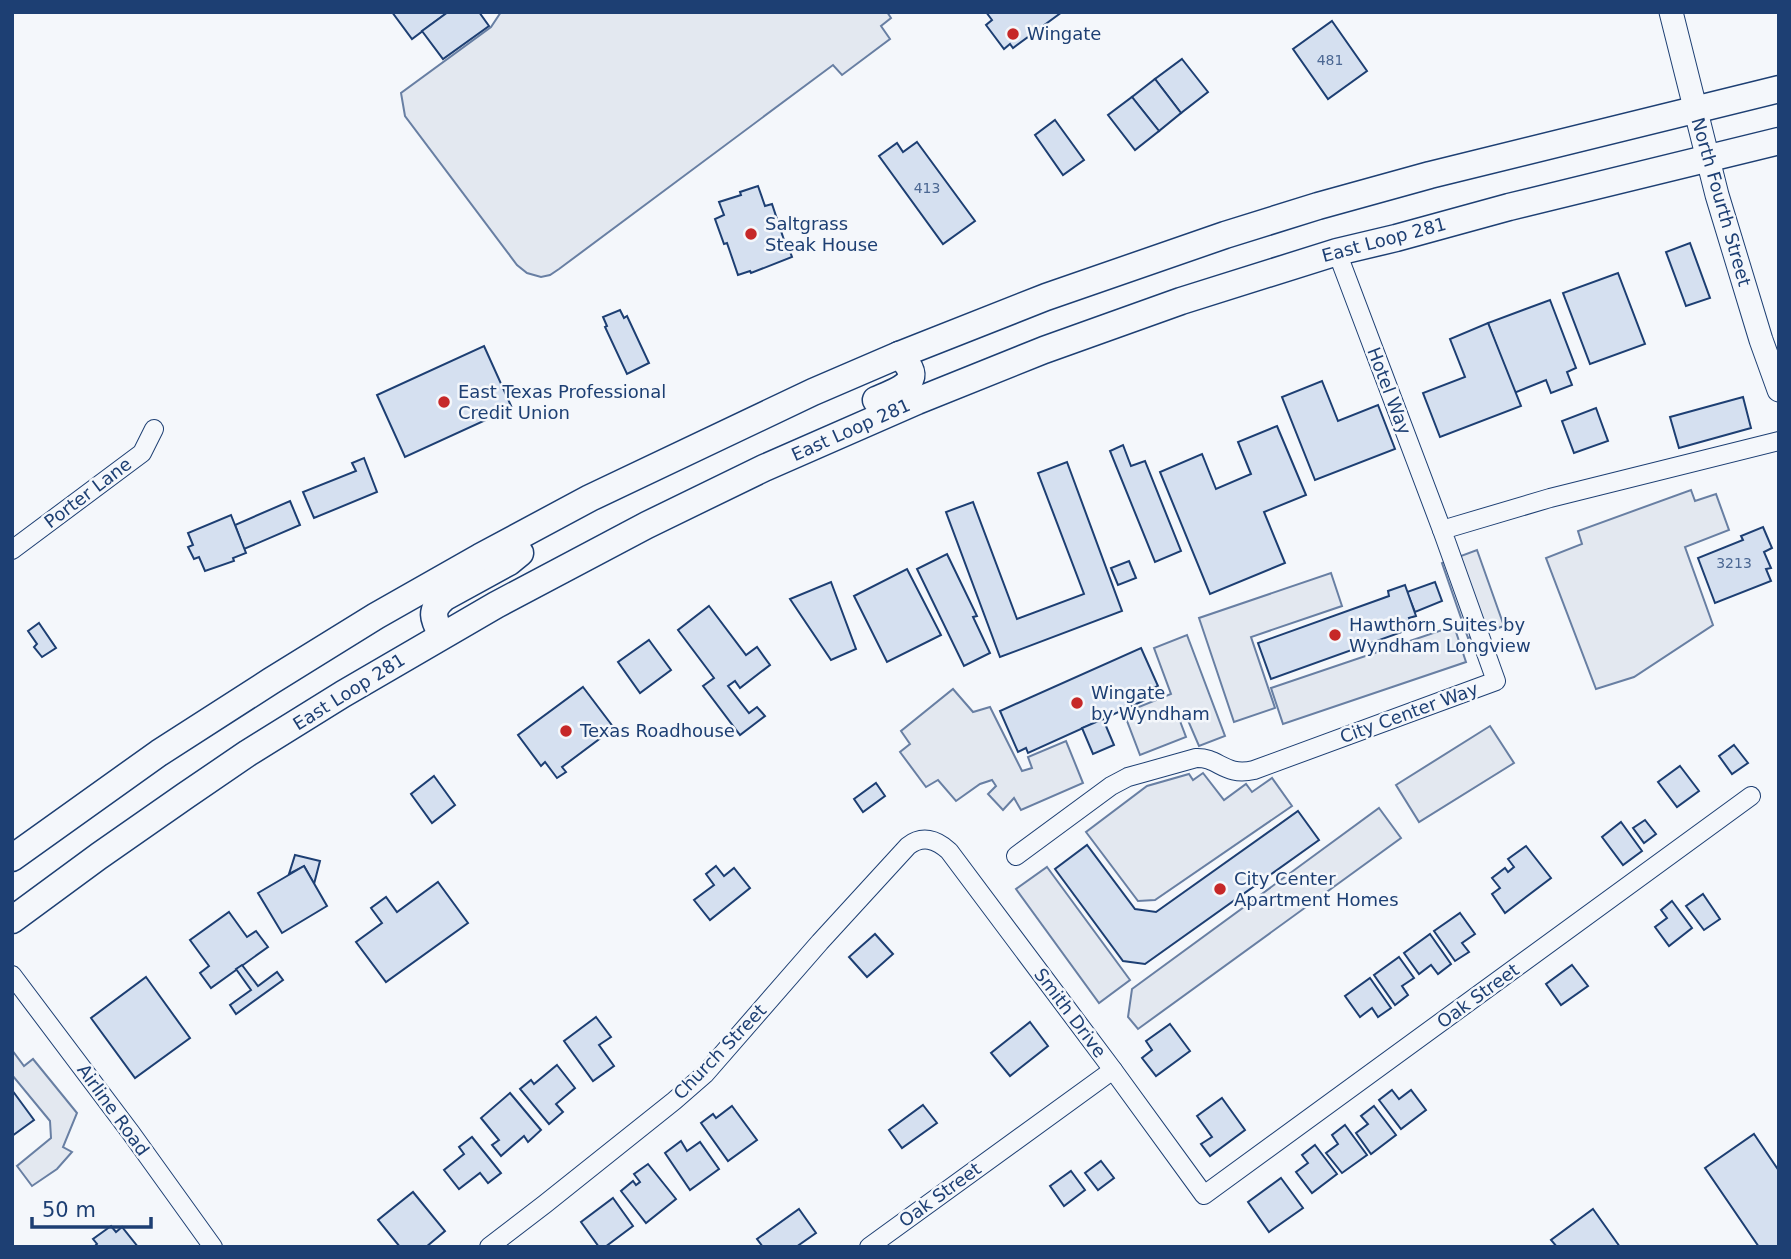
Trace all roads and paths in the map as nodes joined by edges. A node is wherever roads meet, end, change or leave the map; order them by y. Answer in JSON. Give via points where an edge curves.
{"nodes":[{"id":1,"x":1671,"y":12,"type":"edge"},
{"id":2,"x":1779,"y":89,"type":"edge"},
{"id":3,"x":1695,"y":109,"type":"junction"},
{"id":4,"x":1779,"y":141,"type":"edge"},
{"id":5,"x":1707,"y":158,"type":"junction"},
{"id":6,"x":1337,"y":252,"type":"junction"},
{"id":7,"x":899,"y":355,"type":"junction"},
{"id":8,"x":1779,"y":390,"type":"edge"},
{"id":9,"x":154,"y":429,"type":"dead end"},
{"id":10,"x":1779,"y":441,"type":"edge"},
{"id":11,"x":764,"y":468,"type":"junction"},
{"id":12,"x":590,"y":498,"type":"junction"},
{"id":13,"x":1441,"y":530,"type":"junction"},
{"id":14,"x":12,"y":550,"type":"edge"},
{"id":15,"x":442,"y":635,"type":"junction"},
{"id":16,"x":1751,"y":796,"type":"dead end"},
{"id":17,"x":928,"y":839,"type":"joint"},
{"id":18,"x":1016,"y":856,"type":"dead end"},
{"id":19,"x":12,"y":858,"type":"edge"},
{"id":20,"x":12,"y":920,"type":"edge"},
{"id":21,"x":12,"y":975,"type":"edge"},
{"id":22,"x":1113,"y":1070,"type":"junction"},
{"id":23,"x":1204,"y":1195,"type":"joint"},
{"id":24,"x":213,"y":1247,"type":"edge"},
{"id":25,"x":489,"y":1247,"type":"edge"},
{"id":26,"x":869,"y":1247,"type":"edge"}],
"edges":[{"from":1,"to":3,"type":"main road","name":"North Fourth Street"},
{"from":2,"to":3,"type":"highway"},
{"from":3,"to":5,"type":"main road","name":"North Fourth Street"},
{"from":3,"to":7,"type":"highway","via":[[1318,206],[1153,258]]},
{"from":4,"to":5,"type":"highway","name":"East Loop 281"},
{"from":5,"to":6,"type":"highway","name":"East Loop 281"},
{"from":5,"to":8,"type":"main road","name":"North Fourth Street","via":[[1760,341]]},
{"from":6,"to":11,"type":"highway","name":"East Loop 281","via":[[1051,347]]},
{"from":6,"to":13,"type":"street","name":"Hotel Way"},
{"from":7,"to":11,"type":"highway","via":[[911,372],[906,386],[865,404]]},
{"from":7,"to":12,"type":"highway"},
{"from":9,"to":14,"type":"street","name":"Porter Lane","via":[[142,453]]},
{"from":10,"to":13,"type":"street"},
{"from":11,"to":15,"type":"highway","name":"East Loop 281"},
{"from":12,"to":15,"type":"highway","via":[[509,562],[438,602],[434,619]]},
{"from":12,"to":19,"type":"highway","via":[[293,667],[159,753]]},
{"from":13,"to":18,"type":"street","name":"City Center Way","via":[[1496,681],[1254,770],[1236,771],[1196,758],[1128,777]]},
{"from":15,"to":20,"type":"highway","name":"East Loop 281","via":[[248,753]]},
{"from":16,"to":23,"type":"street","name":"Oak Street"},
{"from":17,"to":22,"type":"street","name":"Smith Drive","via":[[949,851]]},
{"from":17,"to":25,"type":"street","name":"Church Street","via":[[908,846],[705,1074]]},
{"from":21,"to":24,"type":"street","name":"Airline Road"},
{"from":22,"to":23,"type":"street","name":"Smith Drive"},
{"from":22,"to":26,"type":"street","name":"Oak Street"}]}
